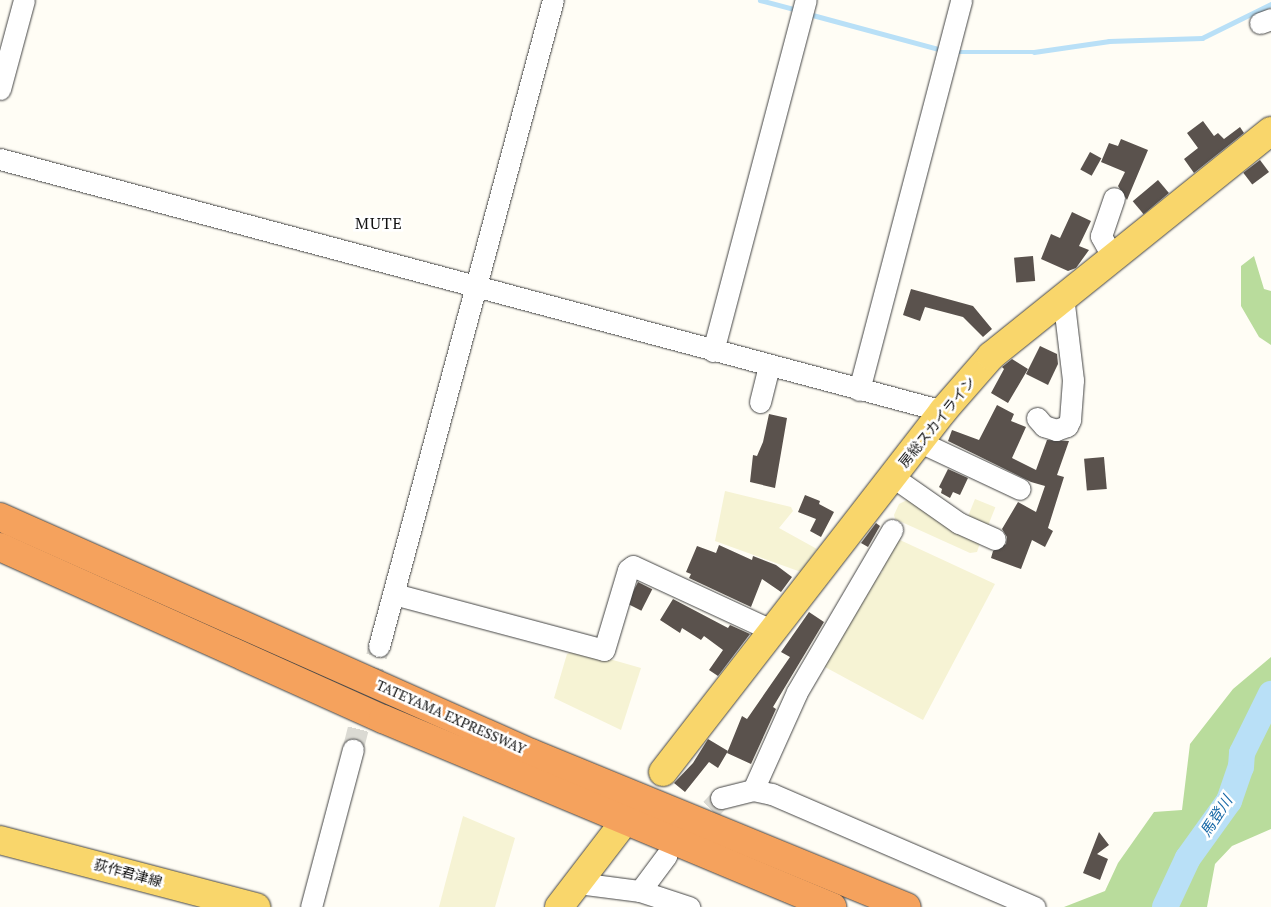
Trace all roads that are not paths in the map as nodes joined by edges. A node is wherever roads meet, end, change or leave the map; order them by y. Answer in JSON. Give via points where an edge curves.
{"nodes":[{"id":1,"x":24,"y":0,"type":"edge"},
{"id":2,"x":553,"y":0,"type":"edge"},
{"id":3,"x":961,"y":0,"type":"edge"},
{"id":4,"x":804,"y":8,"type":"edge"},
{"id":5,"x":0,"y":88,"type":"edge"},
{"id":6,"x":1271,"y":131,"type":"edge"},
{"id":7,"x":0,"y":159,"type":"edge"},
{"id":8,"x":1114,"y":198,"type":"dead end"},
{"id":9,"x":1112,"y":256,"type":"junction"},
{"id":10,"x":477,"y":288,"type":"junction"},
{"id":11,"x":1063,"y":296,"type":"junction"},
{"id":12,"x":713,"y":352,"type":"junction"},
{"id":13,"x":769,"y":366,"type":"junction"},
{"id":14,"x":859,"y":390,"type":"junction"},
{"id":15,"x":760,"y":402,"type":"dead end"},
{"id":16,"x":943,"y":411,"type":"junction"},
{"id":17,"x":1037,"y":418,"type":"dead end"},
{"id":18,"x":920,"y":442,"type":"junction"},
{"id":19,"x":893,"y":477,"type":"junction"},
{"id":20,"x":1020,"y":489,"type":"dead end"},
{"id":21,"x":0,"y":517,"type":"edge"},
{"id":22,"x":892,"y":530,"type":"dead end"},
{"id":23,"x":995,"y":539,"type":"dead end"},
{"id":24,"x":0,"y":546,"type":"edge"},
{"id":25,"x":394,"y":594,"type":"junction"},
{"id":26,"x":773,"y":631,"type":"junction"},
{"id":27,"x":379,"y":646,"type":"tunnel mouth"},
{"id":28,"x":353,"y":749,"type":"tunnel mouth"},
{"id":29,"x":663,"y":772,"type":"dead end"},
{"id":30,"x":753,"y":790,"type":"junction"},
{"id":31,"x":721,"y":798,"type":"tunnel mouth"},
{"id":32,"x":618,"y":830,"type":"dead end"},
{"id":33,"x":0,"y":840,"type":"edge"},
{"id":34,"x":666,"y":856,"type":"dead end"},
{"id":35,"x":578,"y":883,"type":"junction"},
{"id":36,"x":640,"y":891,"type":"junction"},
{"id":37,"x":256,"y":907,"type":"edge"},
{"id":38,"x":311,"y":907,"type":"edge"},
{"id":39,"x":559,"y":907,"type":"edge"},
{"id":40,"x":689,"y":907,"type":"edge"},
{"id":41,"x":832,"y":907,"type":"edge"},
{"id":42,"x":906,"y":907,"type":"edge"},
{"id":43,"x":1035,"y":907,"type":"edge"}],
"edges":[{"from":1,"to":5,"type":"street"},
{"from":2,"to":10,"type":"street"},
{"from":3,"to":14,"type":"street"},
{"from":4,"to":12,"type":"street"},
{"from":6,"to":9,"type":"main road","name":"房総スカイライン"},
{"from":7,"to":10,"type":"street"},
{"from":8,"to":9,"type":"street","via":[[1101,236]]},
{"from":9,"to":11,"type":"main road","name":"房総スカイライン"},
{"from":10,"to":12,"type":"street"},
{"from":10,"to":25,"type":"street"},
{"from":11,"to":16,"type":"main road","name":"房総スカイライン","via":[[1006,341]]},
{"from":11,"to":17,"type":"street","via":[[1073,380],[1070,420],[1067,426],[1056,430],[1044,426]]},
{"from":12,"to":13,"type":"street"},
{"from":13,"to":14,"type":"street"},
{"from":13,"to":15,"type":"street"},
{"from":14,"to":16,"type":"street"},
{"from":16,"to":18,"type":"main road","name":"房総スカイライン"},
{"from":18,"to":19,"type":"main road","name":"房総スカイライン"},
{"from":18,"to":20,"type":"street"},
{"from":19,"to":23,"type":"street","via":[[958,523]]},
{"from":19,"to":26,"type":"main road","name":"房総スカイライン"},
{"from":21,"to":42,"type":"highway","name":"TATEYAMA EXPRESSWAY","via":[[531,753]]},
{"from":22,"to":30,"type":"street","via":[[797,692]]},
{"from":24,"to":41,"type":"highway","name":"TATEYAMA EXPRESSWAY","via":[[384,719]]},
{"from":25,"to":26,"type":"street","via":[[604,650],[628,570],[633,566]]},
{"from":25,"to":27,"type":"street"},
{"from":26,"to":29,"type":"main road","name":"房総スカイライン"},
{"from":28,"to":38,"type":"street"},
{"from":30,"to":31,"type":"street"},
{"from":30,"to":43,"type":"street","via":[[772,794]]},
{"from":32,"to":35,"type":"main road"},
{"from":33,"to":37,"type":"main road","name":"荻作君津線"},
{"from":34,"to":36,"type":"street"},
{"from":35,"to":36,"type":"street"},
{"from":35,"to":39,"type":"main road"},
{"from":36,"to":40,"type":"street"}]}
